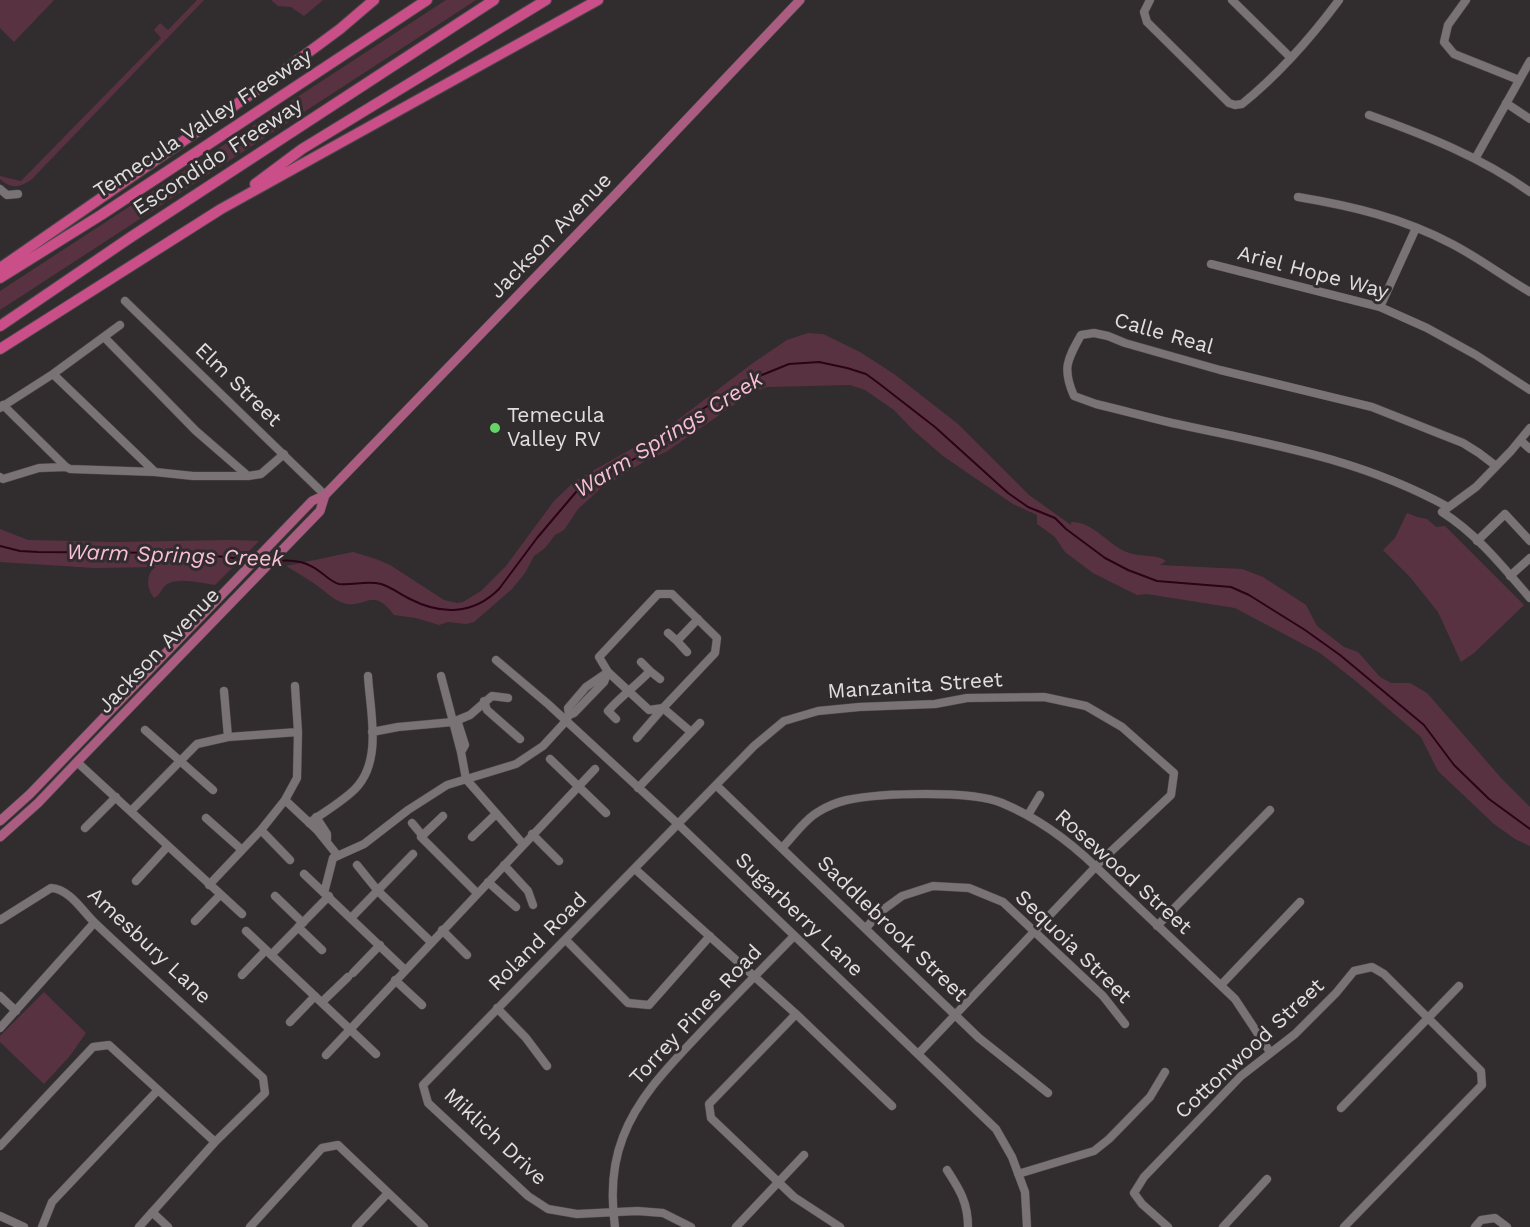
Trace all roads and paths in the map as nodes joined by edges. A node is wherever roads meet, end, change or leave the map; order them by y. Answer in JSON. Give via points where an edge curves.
{"nodes":[{"id":1,"x":374,"y":0,"type":"edge"},
{"id":2,"x":427,"y":0,"type":"edge"},
{"id":3,"x":494,"y":0,"type":"edge"},
{"id":4,"x":500,"y":0,"type":"edge"},
{"id":5,"x":546,"y":0,"type":"edge"},
{"id":6,"x":598,"y":0,"type":"edge"},
{"id":7,"x":800,"y":0,"type":"edge"},
{"id":8,"x":1150,"y":0,"type":"edge"},
{"id":9,"x":1232,"y":0,"type":"edge"},
{"id":10,"x":1339,"y":0,"type":"edge"},
{"id":11,"x":1466,"y":0,"type":"edge"},
{"id":12,"x":459,"y":23,"type":"junction"},
{"id":13,"x":1291,"y":58,"type":"junction"},
{"id":14,"x":1530,"y":61,"type":"edge"},
{"id":15,"x":1519,"y":80,"type":"junction"},
{"id":16,"x":1506,"y":104,"type":"junction"},
{"id":17,"x":1369,"y":115,"type":"dead end"},
{"id":18,"x":1530,"y":118,"type":"edge"},
{"id":19,"x":1475,"y":159,"type":"junction"},
{"id":20,"x":0,"y":189,"type":"edge"},
{"id":21,"x":1530,"y":192,"type":"edge"},
{"id":22,"x":18,"y":194,"type":"dead end"},
{"id":23,"x":1298,"y":197,"type":"dead end"},
{"id":24,"x":221,"y":209,"type":"junction"},
{"id":25,"x":1416,"y":228,"type":"junction"},
{"id":26,"x":1211,"y":264,"type":"dead end"},
{"id":27,"x":0,"y":268,"type":"edge"},
{"id":28,"x":0,"y":278,"type":"edge"},
{"id":29,"x":1530,"y":292,"type":"edge"},
{"id":30,"x":125,"y":301,"type":"dead end"},
{"id":31,"x":1380,"y":307,"type":"junction"},
{"id":32,"x":120,"y":325,"type":"dead end"},
{"id":33,"x":0,"y":326,"type":"edge"},
{"id":34,"x":104,"y":337,"type":"junction"},
{"id":35,"x":0,"y":349,"type":"edge"},
{"id":36,"x":53,"y":374,"type":"junction"},
{"id":37,"x":1530,"y":390,"type":"edge"},
{"id":38,"x":2,"y":407,"type":"edge"},
{"id":39,"x":1530,"y":428,"type":"edge"},
{"id":40,"x":1520,"y":440,"type":"junction"},
{"id":41,"x":1530,"y":449,"type":"edge"},
{"id":42,"x":284,"y":454,"type":"junction"},
{"id":43,"x":1496,"y":466,"type":"junction"},
{"id":44,"x":66,"y":467,"type":"junction"},
{"id":45,"x":155,"y":472,"type":"junction"},
{"id":46,"x":0,"y":477,"type":"edge"},
{"id":47,"x":249,"y":477,"type":"junction"},
{"id":48,"x":325,"y":495,"type":"junction"},
{"id":49,"x":1445,"y":510,"type":"junction"},
{"id":50,"x":1477,"y":540,"type":"junction"},
{"id":51,"x":1530,"y":541,"type":"edge"},
{"id":52,"x":1530,"y":558,"type":"edge"},
{"id":53,"x":1510,"y":576,"type":"junction"},
{"id":54,"x":1530,"y":598,"type":"edge"},
{"id":55,"x":698,"y":619,"type":"junction"},
{"id":56,"x":668,"y":633,"type":"dead end"},
{"id":57,"x":677,"y":641,"type":"junction"},
{"id":58,"x":687,"y":652,"type":"dead end"},
{"id":59,"x":496,"y":660,"type":"dead end"},
{"id":60,"x":641,"y":662,"type":"dead end"},
{"id":61,"x":650,"y":671,"type":"junction"},
{"id":62,"x":608,"y":672,"type":"junction"},
{"id":63,"x":368,"y":676,"type":"dead end"},
{"id":64,"x":441,"y":676,"type":"dead end"},
{"id":65,"x":660,"y":679,"type":"dead end"},
{"id":66,"x":295,"y":686,"type":"dead end"},
{"id":67,"x":224,"y":691,"type":"dead end"},
{"id":68,"x":630,"y":692,"type":"junction"},
{"id":69,"x":508,"y":698,"type":"dead end"},
{"id":70,"x":484,"y":701,"type":"junction"},
{"id":71,"x":113,"y":708,"type":"junction"},
{"id":72,"x":663,"y":708,"type":"junction"},
{"id":73,"x":122,"y":716,"type":"junction"},
{"id":74,"x":567,"y":718,"type":"junction"},
{"id":75,"x":616,"y":719,"type":"dead end"},
{"id":76,"x":455,"y":721,"type":"junction"},
{"id":77,"x":700,"y":723,"type":"dead end"},
{"id":78,"x":145,"y":730,"type":"dead end"},
{"id":79,"x":298,"y":732,"type":"junction"},
{"id":80,"x":372,"y":732,"type":"junction"},
{"id":81,"x":691,"y":732,"type":"junction"},
{"id":82,"x":228,"y":737,"type":"junction"},
{"id":83,"x":637,"y":738,"type":"dead end"},
{"id":84,"x":520,"y":739,"type":"dead end"},
{"id":85,"x":550,"y":759,"type":"dead end"},
{"id":86,"x":178,"y":761,"type":"junction"},
{"id":87,"x":78,"y":762,"type":"junction"},
{"id":88,"x":595,"y":769,"type":"dead end"},
{"id":89,"x":466,"y":779,"type":"junction"},
{"id":90,"x":716,"y":785,"type":"junction"},
{"id":91,"x":578,"y":787,"type":"junction"},
{"id":92,"x":638,"y":788,"type":"junction"},
{"id":93,"x":213,"y":790,"type":"dead end"},
{"id":94,"x":1040,"y":795,"type":"dead end"},
{"id":95,"x":116,"y":798,"type":"junction"},
{"id":96,"x":285,"y":800,"type":"junction"},
{"id":97,"x":1270,"y":810,"type":"dead end"},
{"id":98,"x":131,"y":811,"type":"junction"},
{"id":99,"x":606,"y":813,"type":"dead end"},
{"id":100,"x":496,"y":814,"type":"junction"},
{"id":101,"x":1028,"y":815,"type":"junction"},
{"id":102,"x":442,"y":816,"type":"dead end"},
{"id":103,"x":206,"y":818,"type":"dead end"},
{"id":104,"x":0,"y":820,"type":"edge"},
{"id":105,"x":313,"y":820,"type":"junction"},
{"id":106,"x":412,"y":824,"type":"dead end"},
{"id":107,"x":678,"y":824,"type":"junction"},
{"id":108,"x":85,"y":828,"type":"dead end"},
{"id":109,"x":261,"y":830,"type":"junction"},
{"id":110,"x":532,"y":834,"type":"junction"},
{"id":111,"x":423,"y":836,"type":"junction"},
{"id":112,"x":0,"y":837,"type":"edge"},
{"id":113,"x":472,"y":837,"type":"dead end"},
{"id":114,"x":523,"y":844,"type":"junction"},
{"id":115,"x":168,"y":846,"type":"junction"},
{"id":116,"x":782,"y":848,"type":"junction"},
{"id":117,"x":242,"y":850,"type":"junction"},
{"id":118,"x":413,"y":854,"type":"dead end"},
{"id":119,"x":335,"y":857,"type":"junction"},
{"id":120,"x":290,"y":861,"type":"dead end"},
{"id":121,"x":559,"y":861,"type":"dead end"},
{"id":122,"x":357,"y":865,"type":"dead end"},
{"id":123,"x":504,"y":866,"type":"junction"},
{"id":124,"x":1096,"y":867,"type":"junction"},
{"id":125,"x":635,"y":869,"type":"junction"},
{"id":126,"x":304,"y":874,"type":"dead end"},
{"id":127,"x":136,"y":881,"type":"dead end"},
{"id":128,"x":488,"y":882,"type":"junction"},
{"id":129,"x":209,"y":885,"type":"junction"},
{"id":130,"x":378,"y":891,"type":"junction"},
{"id":131,"x":477,"y":893,"type":"junction"},
{"id":132,"x":220,"y":895,"type":"junction"},
{"id":133,"x":326,"y":895,"type":"junction"},
{"id":134,"x":275,"y":896,"type":"dead end"},
{"id":135,"x":1300,"y":902,"type":"dead end"},
{"id":136,"x":533,"y":905,"type":"dead end"},
{"id":137,"x":516,"y":907,"type":"dead end"},
{"id":138,"x":242,"y":914,"type":"dead end"},
{"id":139,"x":352,"y":917,"type":"junction"},
{"id":140,"x":0,"y":920,"type":"edge"},
{"id":141,"x":195,"y":921,"type":"dead end"},
{"id":142,"x":94,"y":923,"type":"junction"},
{"id":143,"x":300,"y":925,"type":"junction"},
{"id":144,"x":1157,"y":926,"type":"junction"},
{"id":145,"x":866,"y":928,"type":"junction"},
{"id":146,"x":442,"y":930,"type":"junction"},
{"id":147,"x":246,"y":931,"type":"dead end"},
{"id":148,"x":1034,"y":932,"type":"junction"},
{"id":149,"x":710,"y":936,"type":"junction"},
{"id":150,"x":794,"y":936,"type":"junction"},
{"id":151,"x":566,"y":940,"type":"junction"},
{"id":152,"x":431,"y":942,"type":"junction"},
{"id":153,"x":380,"y":945,"type":"junction"},
{"id":154,"x":322,"y":950,"type":"dead end"},
{"id":155,"x":268,"y":953,"type":"junction"},
{"id":156,"x":467,"y":955,"type":"dead end"},
{"id":157,"x":405,"y":970,"type":"junction"},
{"id":158,"x":242,"y":975,"type":"dead end"},
{"id":159,"x":755,"y":976,"type":"junction"},
{"id":160,"x":395,"y":980,"type":"junction"},
{"id":161,"x":1221,"y":985,"type":"junction"},
{"id":162,"x":1458,"y":986,"type":"dead end"},
{"id":163,"x":0,"y":996,"type":"edge"},
{"id":164,"x":315,"y":996,"type":"junction"},
{"id":165,"x":322,"y":1002,"type":"junction"},
{"id":166,"x":422,"y":1005,"type":"dead end"},
{"id":167,"x":497,"y":1008,"type":"junction"},
{"id":168,"x":16,"y":1011,"type":"junction"},
{"id":169,"x":0,"y":1013,"type":"edge"},
{"id":170,"x":796,"y":1014,"type":"junction"},
{"id":171,"x":956,"y":1014,"type":"junction"},
{"id":172,"x":1427,"y":1019,"type":"junction"},
{"id":173,"x":7,"y":1020,"type":"junction"},
{"id":174,"x":290,"y":1022,"type":"dead end"},
{"id":175,"x":1125,"y":1024,"type":"dead end"},
{"id":176,"x":0,"y":1028,"type":"edge"},
{"id":177,"x":350,"y":1028,"type":"junction"},
{"id":178,"x":1270,"y":1052,"type":"junction"},
{"id":179,"x":919,"y":1053,"type":"junction"},
{"id":180,"x":376,"y":1054,"type":"dead end"},
{"id":181,"x":326,"y":1055,"type":"dead end"},
{"id":182,"x":547,"y":1066,"type":"dead end"},
{"id":183,"x":1165,"y":1072,"type":"dead end"},
{"id":184,"x":423,"y":1084,"type":"joint"},
{"id":185,"x":158,"y":1090,"type":"junction"},
{"id":186,"x":1048,"y":1093,"type":"dead end"},
{"id":187,"x":892,"y":1106,"type":"dead end"},
{"id":188,"x":1341,"y":1108,"type":"dead end"},
{"id":189,"x":215,"y":1142,"type":"junction"},
{"id":190,"x":0,"y":1146,"type":"edge"},
{"id":191,"x":804,"y":1155,"type":"dead end"},
{"id":192,"x":947,"y":1170,"type":"dead end"},
{"id":193,"x":1018,"y":1174,"type":"junction"},
{"id":194,"x":1267,"y":1179,"type":"dead end"},
{"id":195,"x":779,"y":1184,"type":"junction"},
{"id":196,"x":388,"y":1193,"type":"junction"},
{"id":197,"x":152,"y":1212,"type":"junction"},
{"id":198,"x":613,"y":1213,"type":"junction"},
{"id":199,"x":0,"y":1216,"type":"edge"},
{"id":200,"x":24,"y":1227,"type":"edge"},
{"id":201,"x":42,"y":1227,"type":"edge"},
{"id":202,"x":139,"y":1227,"type":"edge"},
{"id":203,"x":168,"y":1227,"type":"edge"},
{"id":204,"x":250,"y":1227,"type":"edge"},
{"id":205,"x":356,"y":1227,"type":"edge"},
{"id":206,"x":424,"y":1227,"type":"edge"},
{"id":207,"x":615,"y":1227,"type":"edge"},
{"id":208,"x":691,"y":1227,"type":"edge"},
{"id":209,"x":736,"y":1227,"type":"edge"},
{"id":210,"x":840,"y":1227,"type":"edge"},
{"id":211,"x":968,"y":1227,"type":"edge"},
{"id":212,"x":1027,"y":1227,"type":"edge"},
{"id":213,"x":1168,"y":1227,"type":"edge"},
{"id":214,"x":1223,"y":1227,"type":"edge"},
{"id":215,"x":1344,"y":1227,"type":"edge"},
{"id":216,"x":1475,"y":1227,"type":"edge"},
{"id":217,"x":1507,"y":1227,"type":"edge"}],
"edges":[{"from":1,"to":27,"type":"highway","name":"Escondido Freeway","via":[[267,83]]},
{"from":2,"to":28,"type":"highway","name":"Temecula Valley Freeway"},
{"from":3,"to":12,"type":"highway"},
{"from":4,"to":12,"type":"highway"},
{"from":5,"to":24,"type":"highway","via":[[303,149]]},
{"from":6,"to":24,"type":"highway"},
{"from":7,"to":48,"type":"main road","name":"Jackson Avenue"},
{"from":8,"to":13,"type":"street","via":[[1144,12],[1147,22],[1229,103],[1242,105]]},
{"from":9,"to":13,"type":"street"},
{"from":10,"to":13,"type":"street"},
{"from":11,"to":15,"type":"street","via":[[1448,25],[1444,42],[1454,54]]},
{"from":12,"to":33,"type":"highway","name":"Escondido Freeway"},
{"from":14,"to":15,"type":"street"},
{"from":15,"to":16,"type":"street"},
{"from":16,"to":18,"type":"street"},
{"from":16,"to":19,"type":"street"},
{"from":17,"to":19,"type":"street"},
{"from":19,"to":21,"type":"street"},
{"from":20,"to":22,"type":"street","via":[[7,195]]},
{"from":23,"to":25,"type":"street","via":[[1339,204]]},
{"from":24,"to":35,"type":"highway"},
{"from":25,"to":29,"type":"street","via":[[1452,244]]},
{"from":25,"to":31,"type":"street"},
{"from":26,"to":31,"type":"street","name":"Ariel Hope Way"},
{"from":30,"to":42,"type":"street","name":"Elm Street"},
{"from":31,"to":37,"type":"street","name":"Ariel Hope Way","via":[[1476,355]]},
{"from":32,"to":34,"type":"street"},
{"from":34,"to":36,"type":"street"},
{"from":34,"to":47,"type":"street","via":[[196,431]]},
{"from":36,"to":38,"type":"street"},
{"from":36,"to":45,"type":"street"},
{"from":38,"to":44,"type":"street"},
{"from":39,"to":40,"type":"street"},
{"from":40,"to":41,"type":"street"},
{"from":40,"to":43,"type":"street"},
{"from":42,"to":47,"type":"street","via":[[261,474]]},
{"from":42,"to":48,"type":"street","name":"Elm Street"},
{"from":43,"to":49,"type":"street"},
{"from":43,"to":49,"type":"street","name":"Calle Real","via":[[1463,443],[1372,407],[1220,370],[1108,336],[1081,335],[1069,356],[1067,380],[1074,396],[1364,469],[1403,484]]},
{"from":44,"to":45,"type":"street"},
{"from":44,"to":46,"type":"street","via":[[39,468]]},
{"from":45,"to":47,"type":"street"},
{"from":48,"to":71,"type":"main road","name":"Jackson Avenue","via":[[312,501]]},
{"from":48,"to":73,"type":"main road","name":"Jackson Avenue","via":[[320,511]]},
{"from":49,"to":50,"type":"street"},
{"from":50,"to":51,"type":"street","via":[[1505,514]]},
{"from":50,"to":53,"type":"street"},
{"from":52,"to":53,"type":"street"},
{"from":53,"to":54,"type":"street"},
{"from":55,"to":57,"type":"street"},
{"from":55,"to":62,"type":"street","via":[[672,594],[658,594],[599,657]]},
{"from":55,"to":72,"type":"street","via":[[717,638],[715,653]]},
{"from":56,"to":57,"type":"street"},
{"from":57,"to":58,"type":"street"},
{"from":59,"to":74,"type":"street","name":"Sugarberry Lane"},
{"from":60,"to":61,"type":"street"},
{"from":61,"to":65,"type":"street"},
{"from":61,"to":68,"type":"street"},
{"from":62,"to":68,"type":"street"},
{"from":62,"to":74,"type":"street","via":[[604,682]]},
{"from":63,"to":80,"type":"street"},
{"from":64,"to":76,"type":"street"},
{"from":66,"to":79,"type":"street"},
{"from":67,"to":82,"type":"street"},
{"from":68,"to":72,"type":"street","via":[[649,710]]},
{"from":68,"to":75,"type":"street","via":[[623,694],[608,711]]},
{"from":69,"to":70,"type":"street","via":[[492,696]]},
{"from":70,"to":76,"type":"street","via":[[470,715]]},
{"from":70,"to":84,"type":"street","via":[[487,710]]},
{"from":71,"to":73,"type":"main road"},
{"from":71,"to":104,"type":"main road","name":"Jackson Avenue"},
{"from":72,"to":81,"type":"street"},
{"from":72,"to":83,"type":"street"},
{"from":73,"to":87,"type":"main road","name":"Jackson Avenue"},
{"from":74,"to":89,"type":"street","via":[[543,746],[516,764]]},
{"from":74,"to":92,"type":"street","name":"Sugarberry Lane"},
{"from":76,"to":80,"type":"street"},
{"from":76,"to":89,"type":"street"},
{"from":77,"to":81,"type":"street"},
{"from":78,"to":86,"type":"street"},
{"from":79,"to":82,"type":"street"},
{"from":79,"to":96,"type":"street","via":[[297,778]]},
{"from":80,"to":105,"type":"street","via":[[367,773],[355,789]]},
{"from":81,"to":92,"type":"street"},
{"from":82,"to":86,"type":"street","via":[[196,744]]},
{"from":85,"to":91,"type":"street"},
{"from":86,"to":93,"type":"street"},
{"from":86,"to":98,"type":"street"},
{"from":87,"to":95,"type":"street"},
{"from":87,"to":112,"type":"main road","name":"Jackson Avenue"},
{"from":88,"to":91,"type":"street"},
{"from":89,"to":100,"type":"street"},
{"from":89,"to":119,"type":"street","via":[[447,785],[364,844]]},
{"from":90,"to":107,"type":"street","name":"Manzanita Street"},
{"from":90,"to":116,"type":"street","name":"Saddlebrook Street"},
{"from":90,"to":124,"type":"street","name":"Manzanita Street","via":[[784,721],[818,711],[935,704],[967,698],[1044,697],[1086,706],[1122,728],[1173,773],[1171,795]]},
{"from":91,"to":99,"type":"street"},
{"from":91,"to":110,"type":"street"},
{"from":92,"to":107,"type":"street","name":"Sugarberry Lane"},
{"from":94,"to":101,"type":"street"},
{"from":95,"to":98,"type":"street"},
{"from":95,"to":108,"type":"street"},
{"from":96,"to":105,"type":"street"},
{"from":96,"to":109,"type":"street"},
{"from":97,"to":144,"type":"street"},
{"from":98,"to":115,"type":"street"},
{"from":100,"to":113,"type":"street"},
{"from":100,"to":114,"type":"street"},
{"from":101,"to":116,"type":"street","name":"Rosewood Street","via":[[999,801],[966,796],[876,795],[844,801],[816,813]]},
{"from":101,"to":124,"type":"street","name":"Rosewood Street"},
{"from":102,"to":111,"type":"street"},
{"from":103,"to":117,"type":"street"},
{"from":105,"to":119,"type":"street"},
{"from":106,"to":111,"type":"street"},
{"from":107,"to":125,"type":"street","name":"Roland Road"},
{"from":107,"to":150,"type":"street","name":"Sugarberry Lane"},
{"from":109,"to":117,"type":"street"},
{"from":109,"to":120,"type":"street"},
{"from":110,"to":114,"type":"street"},
{"from":110,"to":121,"type":"street"},
{"from":111,"to":131,"type":"street","via":[[420,837]]},
{"from":114,"to":123,"type":"street"},
{"from":115,"to":127,"type":"street"},
{"from":115,"to":129,"type":"street"},
{"from":116,"to":145,"type":"street","name":"Saddlebrook Street"},
{"from":117,"to":129,"type":"street"},
{"from":118,"to":130,"type":"street"},
{"from":119,"to":133,"type":"street"},
{"from":122,"to":130,"type":"street"},
{"from":123,"to":128,"type":"street"},
{"from":123,"to":136,"type":"street","via":[[528,891]]},
{"from":124,"to":144,"type":"street","name":"Rosewood Street"},
{"from":124,"to":148,"type":"street"},
{"from":125,"to":149,"type":"street"},
{"from":125,"to":151,"type":"street","name":"Roland Road"},
{"from":126,"to":133,"type":"street"},
{"from":128,"to":131,"type":"street"},
{"from":128,"to":137,"type":"street"},
{"from":129,"to":132,"type":"street"},
{"from":130,"to":139,"type":"street"},
{"from":130,"to":152,"type":"street"},
{"from":131,"to":146,"type":"street"},
{"from":132,"to":138,"type":"street"},
{"from":132,"to":141,"type":"street"},
{"from":133,"to":139,"type":"street"},
{"from":133,"to":143,"type":"street"},
{"from":134,"to":143,"type":"street"},
{"from":135,"to":161,"type":"street"},
{"from":139,"to":153,"type":"street"},
{"from":140,"to":142,"type":"street","name":"Amesbury Lane","via":[[51,888],[58,888]]},
{"from":142,"to":168,"type":"street"},
{"from":142,"to":189,"type":"street","name":"Amesbury Lane","via":[[264,1078],[264,1093]]},
{"from":143,"to":154,"type":"street"},
{"from":143,"to":155,"type":"street"},
{"from":144,"to":161,"type":"street","name":"Rosewood Street"},
{"from":145,"to":148,"type":"street","name":"Sequoia Street","via":[[902,896],[933,886],[969,888],[1003,902]]},
{"from":145,"to":171,"type":"street","name":"Saddlebrook Street"},
{"from":146,"to":152,"type":"street"},
{"from":146,"to":156,"type":"street"},
{"from":147,"to":155,"type":"street"},
{"from":148,"to":171,"type":"street"},
{"from":148,"to":175,"type":"street","name":"Sequoia Street","via":[[1103,996]]},
{"from":149,"to":151,"type":"street","via":[[649,1005],[628,1003]]},
{"from":149,"to":159,"type":"street"},
{"from":150,"to":159,"type":"street","name":"Torrey Pines Road"},
{"from":150,"to":179,"type":"street","name":"Sugarberry Lane"},
{"from":151,"to":167,"type":"street","name":"Roland Road"},
{"from":152,"to":157,"type":"street"},
{"from":153,"to":157,"type":"street"},
{"from":153,"to":165,"type":"street"},
{"from":155,"to":158,"type":"street"},
{"from":155,"to":164,"type":"street"},
{"from":157,"to":160,"type":"street"},
{"from":159,"to":170,"type":"street"},
{"from":159,"to":198,"type":"street","name":"Torrey Pines Road","via":[[641,1100],[622,1137]]},
{"from":160,"to":166,"type":"street"},
{"from":160,"to":177,"type":"street"},
{"from":161,"to":178,"type":"street","name":"Rosewood Street","via":[[1235,999]]},
{"from":162,"to":172,"type":"street"},
{"from":163,"to":168,"type":"street"},
{"from":164,"to":165,"type":"street"},
{"from":164,"to":174,"type":"street"},
{"from":165,"to":177,"type":"street"},
{"from":167,"to":182,"type":"street"},
{"from":167,"to":184,"type":"street","name":"Roland Road"},
{"from":168,"to":173,"type":"street"},
{"from":169,"to":173,"type":"street"},
{"from":170,"to":187,"type":"street"},
{"from":170,"to":195,"type":"street","via":[[709,1104],[711,1118]]},
{"from":171,"to":179,"type":"street"},
{"from":171,"to":186,"type":"street","name":"Saddlebrook Street","via":[[979,1038]]},
{"from":172,"to":178,"type":"street","name":"Cottonwood Street","via":[[1384,974],[1372,967],[1354,971],[1295,1034]]},
{"from":172,"to":188,"type":"street"},
{"from":172,"to":215,"type":"street","via":[[1481,1071],[1482,1085]]},
{"from":173,"to":176,"type":"street"},
{"from":177,"to":180,"type":"street"},
{"from":177,"to":181,"type":"street"},
{"from":178,"to":213,"type":"street","name":"Cottonwood Street","via":[[1241,1076],[1134,1192]]},
{"from":179,"to":193,"type":"street","name":"Sugarberry Lane","via":[[996,1129]]},
{"from":183,"to":193,"type":"street","via":[[1150,1097],[1094,1151]]},
{"from":184,"to":198,"type":"street","name":"Miklich Drive","via":[[428,1103],[528,1196],[548,1209],[577,1214]]},
{"from":185,"to":189,"type":"street"},
{"from":185,"to":190,"type":"street","via":[[109,1045],[93,1047]]},
{"from":185,"to":201,"type":"street","via":[[52,1202]]},
{"from":189,"to":197,"type":"street"},
{"from":191,"to":195,"type":"street"},
{"from":192,"to":211,"type":"street","via":[[963,1196]]},
{"from":193,"to":212,"type":"street","name":"Sugarberry Lane"},
{"from":194,"to":214,"type":"street"},
{"from":195,"to":209,"type":"street"},
{"from":195,"to":210,"type":"street"},
{"from":196,"to":204,"type":"street","via":[[338,1145],[322,1148]]},
{"from":196,"to":205,"type":"street"},
{"from":196,"to":206,"type":"street"},
{"from":197,"to":202,"type":"street"},
{"from":197,"to":203,"type":"street"},
{"from":198,"to":207,"type":"street","name":"Torrey Pines Road"},
{"from":198,"to":208,"type":"street","name":"Miklich Drive","via":[[663,1213]]},
{"from":199,"to":200,"type":"street"},
{"from":216,"to":217,"type":"street","via":[[1481,1220],[1495,1218]]}]}
